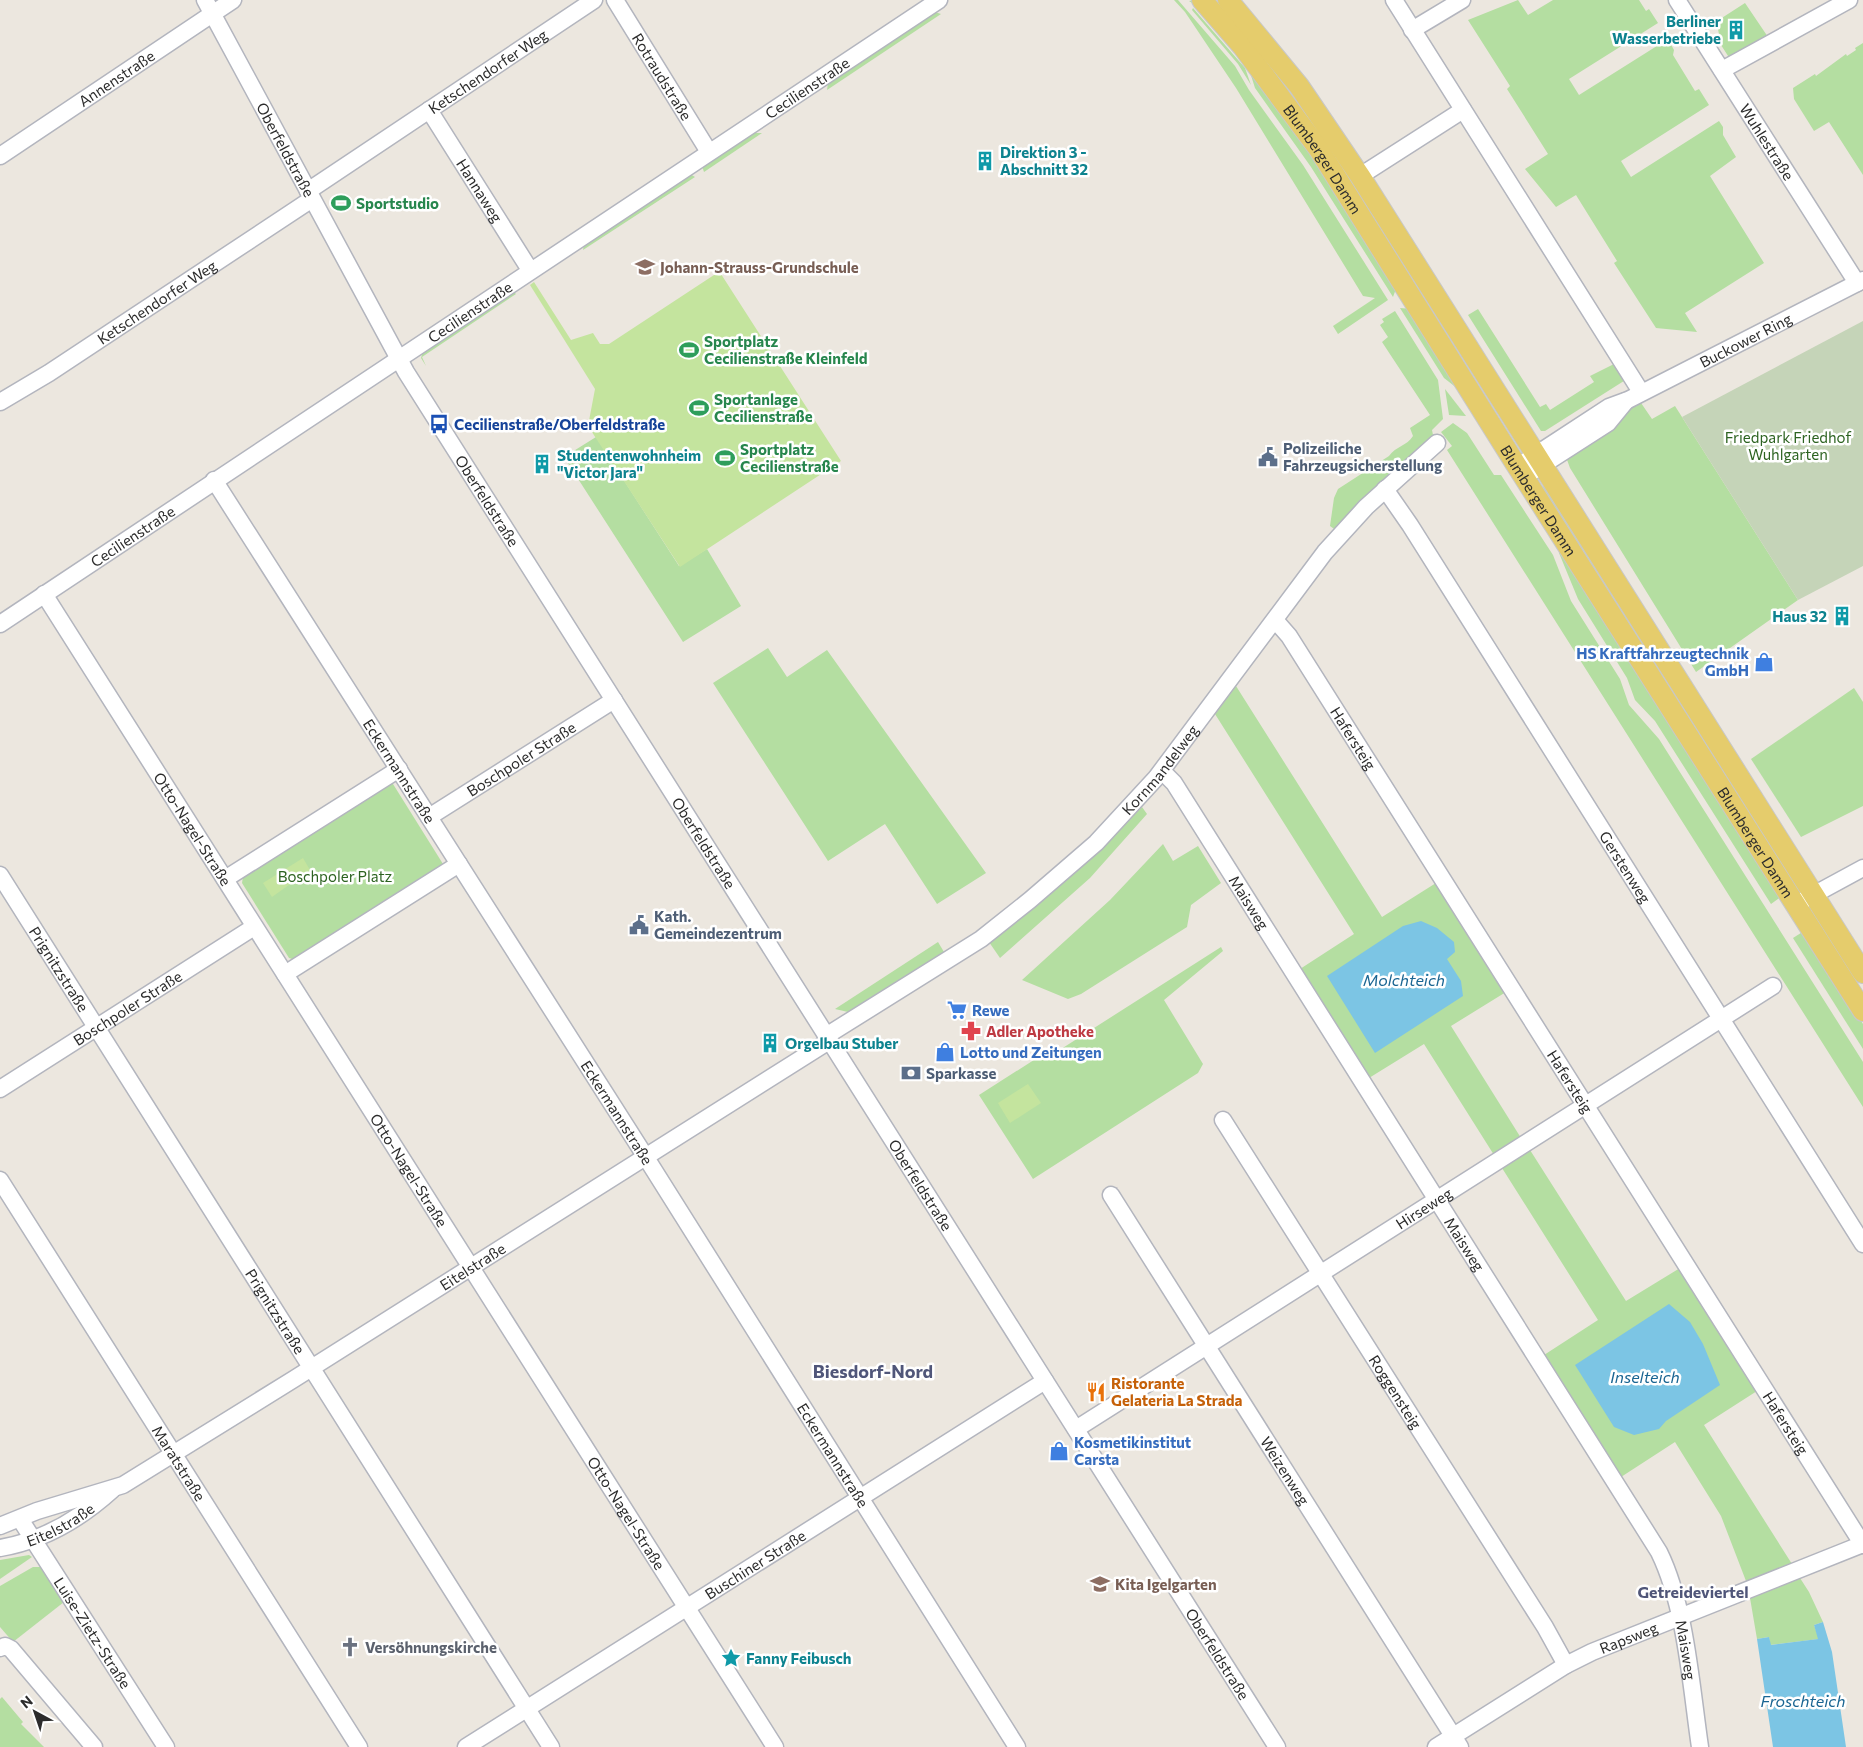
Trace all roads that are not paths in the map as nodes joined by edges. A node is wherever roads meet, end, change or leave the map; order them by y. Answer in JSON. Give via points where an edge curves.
{"nodes":[{"id":1,"x":233,"y":0,"type":"edge"},
{"id":2,"x":594,"y":0,"type":"edge"},
{"id":3,"x":615,"y":0,"type":"edge"},
{"id":4,"x":939,"y":0,"type":"edge"},
{"id":5,"x":1202,"y":0,"type":"edge"},
{"id":6,"x":1228,"y":0,"type":"edge"},
{"id":7,"x":1394,"y":0,"type":"edge"},
{"id":8,"x":1462,"y":0,"type":"edge"},
{"id":9,"x":1677,"y":0,"type":"edge"},
{"id":10,"x":1849,"y":0,"type":"edge"},
{"id":11,"x":209,"y":7,"type":"edge"},
{"id":12,"x":1412,"y":30,"type":"junction"},
{"id":13,"x":1722,"y":70,"type":"junction"},
{"id":14,"x":429,"y":110,"type":"junction"},
{"id":15,"x":1463,"y":110,"type":"junction"},
{"id":16,"x":709,"y":152,"type":"junction"},
{"id":17,"x":0,"y":156,"type":"edge"},
{"id":18,"x":1360,"y":176,"type":"junction"},
{"id":19,"x":310,"y":195,"type":"junction"},
{"id":20,"x":530,"y":270,"type":"junction"},
{"id":21,"x":1860,"y":281,"type":"edge"},
{"id":22,"x":398,"y":358,"type":"junction"},
{"id":23,"x":1634,"y":396,"type":"junction"},
{"id":24,"x":0,"y":402,"type":"edge"},
{"id":25,"x":1437,"y":443,"type":"dead end"},
{"id":26,"x":1538,"y":461,"type":"junction"},
{"id":27,"x":1520,"y":472,"type":"junction"},
{"id":28,"x":214,"y":480,"type":"junction"},
{"id":29,"x":1385,"y":489,"type":"junction"},
{"id":30,"x":44,"y":594,"type":"junction"},
{"id":31,"x":1275,"y":620,"type":"junction"},
{"id":32,"x":0,"y":624,"type":"edge"},
{"id":33,"x":614,"y":700,"type":"junction"},
{"id":34,"x":399,"y":769,"type":"junction"},
{"id":35,"x":1162,"y":771,"type":"junction"},
{"id":36,"x":429,"y":818,"type":"junction"},
{"id":37,"x":459,"y":864,"type":"junction"},
{"id":38,"x":1863,"y":868,"type":"edge"},
{"id":39,"x":0,"y":875,"type":"edge"},
{"id":40,"x":225,"y":880,"type":"junction"},
{"id":41,"x":1813,"y":894,"type":"junction"},
{"id":42,"x":1796,"y":905,"type":"junction"},
{"id":43,"x":254,"y":927,"type":"junction"},
{"id":44,"x":1863,"y":973,"type":"edge"},
{"id":45,"x":285,"y":974,"type":"junction"},
{"id":46,"x":1773,"y":986,"type":"dead end"},
{"id":47,"x":1863,"y":1011,"type":"edge"},
{"id":48,"x":1722,"y":1019,"type":"junction"},
{"id":49,"x":96,"y":1028,"type":"junction"},
{"id":50,"x":828,"y":1039,"type":"junction"},
{"id":51,"x":0,"y":1089,"type":"edge"},
{"id":52,"x":1586,"y":1106,"type":"junction"},
{"id":53,"x":1223,"y":1120,"type":"dead end"},
{"id":54,"x":646,"y":1157,"type":"junction"},
{"id":55,"x":0,"y":1180,"type":"edge"},
{"id":56,"x":1111,"y":1195,"type":"dead end"},
{"id":57,"x":1437,"y":1199,"type":"junction"},
{"id":58,"x":1863,"y":1244,"type":"edge"},
{"id":59,"x":470,"y":1267,"type":"junction"},
{"id":60,"x":1320,"y":1273,"type":"junction"},
{"id":61,"x":1206,"y":1347,"type":"junction"},
{"id":62,"x":312,"y":1368,"type":"junction"},
{"id":63,"x":1045,"y":1381,"type":"junction"},
{"id":64,"x":1076,"y":1430,"type":"junction"},
{"id":65,"x":174,"y":1454,"type":"junction"},
{"id":66,"x":114,"y":1488,"type":"junction"},
{"id":67,"x":859,"y":1498,"type":"junction"},
{"id":68,"x":20,"y":1519,"type":"junction"},
{"id":69,"x":0,"y":1526,"type":"edge"},
{"id":70,"x":33,"y":1540,"type":"junction"},
{"id":71,"x":1863,"y":1544,"type":"edge"},
{"id":72,"x":0,"y":1548,"type":"edge"},
{"id":73,"x":686,"y":1608,"type":"junction"},
{"id":74,"x":1680,"y":1616,"type":"junction"},
{"id":75,"x":2,"y":1647,"type":"edge"},
{"id":76,"x":1566,"y":1665,"type":"junction"},
{"id":77,"x":526,"y":1709,"type":"junction"},
{"id":78,"x":1456,"y":1742,"type":"edge"},
{"id":79,"x":94,"y":1747,"type":"edge"},
{"id":80,"x":166,"y":1747,"type":"edge"},
{"id":81,"x":359,"y":1747,"type":"edge"},
{"id":82,"x":466,"y":1747,"type":"edge"},
{"id":83,"x":551,"y":1747,"type":"edge"},
{"id":84,"x":774,"y":1747,"type":"edge"},
{"id":85,"x":1017,"y":1747,"type":"edge"},
{"id":86,"x":1277,"y":1747,"type":"edge"},
{"id":87,"x":1436,"y":1747,"type":"edge"},
{"id":88,"x":1700,"y":1747,"type":"edge"}],
"edges":[{"from":1,"to":11,"type":"street","name":"Annenstraße"},
{"from":2,"to":14,"type":"street","name":"Ketschendorfer Weg"},
{"from":3,"to":16,"type":"street","name":"Rotraudstraße"},
{"from":4,"to":16,"type":"street","name":"Cecilienstraße"},
{"from":5,"to":27,"type":"main road","name":"Blumberger Damm","via":[[1318,148]]},
{"from":6,"to":18,"type":"main road","name":"Blumberger Damm","via":[[1299,86]]},
{"from":7,"to":12,"type":"street"},
{"from":8,"to":12,"type":"street"},
{"from":9,"to":13,"type":"street","name":"Wuhlestraße"},
{"from":10,"to":13,"type":"street"},
{"from":11,"to":17,"type":"street","name":"Annenstraße"},
{"from":11,"to":19,"type":"street","name":"Oberfeldstraße"},
{"from":12,"to":15,"type":"street"},
{"from":13,"to":21,"type":"street","name":"Wuhlestraße"},
{"from":14,"to":19,"type":"street","name":"Ketschendorfer Weg"},
{"from":14,"to":20,"type":"street","name":"Hannaweg"},
{"from":15,"to":18,"type":"street","name":"Blumberger Damm"},
{"from":15,"to":23,"type":"street"},
{"from":16,"to":20,"type":"street","name":"Cecilienstraße"},
{"from":18,"to":26,"type":"main road","name":"Blumberger Damm"},
{"from":19,"to":22,"type":"street","name":"Oberfeldstraße"},
{"from":19,"to":24,"type":"street","name":"Ketschendorfer Weg","via":[[49,373]]},
{"from":20,"to":22,"type":"street","name":"Cecilienstraße"},
{"from":21,"to":23,"type":"street","name":"Buckower Ring"},
{"from":22,"to":28,"type":"street","name":"Cecilienstraße"},
{"from":22,"to":33,"type":"street","name":"Oberfeldstraße"},
{"from":23,"to":26,"type":"street","name":"Buckower Ring","via":[[1608,423]]},
{"from":25,"to":29,"type":"street","name":"Kornmandelweg"},
{"from":26,"to":27,"type":"street","name":"Buckower Ring"},
{"from":26,"to":41,"type":"main road","name":"Blumberger Damm"},
{"from":27,"to":42,"type":"main road","name":"Blumberger Damm"},
{"from":28,"to":30,"type":"street","name":"Cecilienstraße"},
{"from":28,"to":34,"type":"street","name":"Eckermannstraße"},
{"from":29,"to":31,"type":"street","name":"Kornmandelweg","via":[[1325,552]]},
{"from":29,"to":48,"type":"street","name":"Gerstenweg"},
{"from":30,"to":32,"type":"street","name":"Cecilienstraße"},
{"from":30,"to":40,"type":"street","name":"Otto-Nagel-Straße"},
{"from":31,"to":35,"type":"street","name":"Kornmandelweg"},
{"from":31,"to":52,"type":"street","name":"Hafersteig","via":[[1294,643]]},
{"from":33,"to":36,"type":"street","name":"Boschpoler Straße"},
{"from":33,"to":50,"type":"street","name":"Oberfeldstraße"},
{"from":34,"to":36,"type":"street","name":"Eckermannstraße"},
{"from":34,"to":40,"type":"street"},
{"from":35,"to":50,"type":"street","name":"Kornmandelweg","via":[[1096,843],[1008,918]]},
{"from":35,"to":57,"type":"street","name":"Maisweg","via":[[1174,783]]},
{"from":36,"to":37,"type":"street","name":"Eckermannstraße"},
{"from":37,"to":45,"type":"street"},
{"from":37,"to":54,"type":"street","name":"Eckermannstraße"},
{"from":38,"to":41,"type":"street"},
{"from":39,"to":49,"type":"street","name":"Prignitzstraße"},
{"from":40,"to":43,"type":"street","name":"Otto-Nagel-Straße"},
{"from":41,"to":42,"type":"street"},
{"from":41,"to":44,"type":"main road","name":"Blumberger Damm"},
{"from":42,"to":47,"type":"main road","name":"Blumberger Damm"},
{"from":43,"to":45,"type":"street","name":"Otto-Nagel-Straße"},
{"from":43,"to":49,"type":"street","name":"Boschpoler Straße"},
{"from":45,"to":59,"type":"street","name":"Otto-Nagel-Straße"},
{"from":46,"to":48,"type":"street","name":"Hirseweg"},
{"from":48,"to":52,"type":"street","name":"Hirseweg"},
{"from":48,"to":58,"type":"street","name":"Gerstenweg"},
{"from":49,"to":51,"type":"street","name":"Boschpoler Straße"},
{"from":49,"to":62,"type":"street","name":"Prignitzstraße"},
{"from":50,"to":54,"type":"street","name":"Eitelstraße"},
{"from":50,"to":63,"type":"street","name":"Oberfeldstraße"},
{"from":52,"to":57,"type":"street","name":"Hirseweg"},
{"from":52,"to":71,"type":"street","name":"Hafersteig"},
{"from":53,"to":60,"type":"street","name":"Roggensteig"},
{"from":54,"to":59,"type":"street","name":"Eitelstraße"},
{"from":54,"to":67,"type":"street","name":"Eckermannstraße"},
{"from":55,"to":65,"type":"street","name":"Maratstraße"},
{"from":56,"to":61,"type":"street","name":"Weizenweg"},
{"from":57,"to":60,"type":"street","name":"Hirseweg"},
{"from":57,"to":74,"type":"street","name":"Maisweg","via":[[1652,1538],[1666,1568]]},
{"from":59,"to":62,"type":"street","name":"Eitelstraße"},
{"from":59,"to":73,"type":"street","name":"Otto-Nagel-Straße"},
{"from":60,"to":61,"type":"street","name":"Hirseweg"},
{"from":60,"to":76,"type":"street","name":"Roggensteig"},
{"from":61,"to":64,"type":"street","name":"Hirseweg"},
{"from":61,"to":78,"type":"street","name":"Weizenweg"},
{"from":62,"to":65,"type":"street","name":"Eitelstraße"},
{"from":62,"to":77,"type":"street","name":"Prignitzstraße"},
{"from":63,"to":64,"type":"street","name":"Oberfeldstraße"},
{"from":63,"to":67,"type":"street","name":"Buschiner Straße"},
{"from":64,"to":86,"type":"street","name":"Oberfeldstraße"},
{"from":65,"to":66,"type":"street","name":"Eitelstraße"},
{"from":65,"to":81,"type":"street","name":"Maratstraße"},
{"from":66,"to":68,"type":"street","name":"Eitelstraße"},
{"from":66,"to":70,"type":"street","name":"Eitelstraße","via":[[89,1508]]},
{"from":67,"to":73,"type":"street","name":"Buschiner Straße"},
{"from":67,"to":85,"type":"street","name":"Eckermannstraße"},
{"from":68,"to":69,"type":"street","name":"Eitelstraße"},
{"from":68,"to":70,"type":"street","name":"Luise-Zietz-Straße"},
{"from":70,"to":72,"type":"street","name":"Eitelstraße"},
{"from":70,"to":80,"type":"street","name":"Luise-Zietz-Straße"},
{"from":71,"to":74,"type":"street","name":"Rapsweg"},
{"from":73,"to":77,"type":"street","name":"Buschiner Straße"},
{"from":73,"to":84,"type":"street","name":"Otto-Nagel-Straße"},
{"from":74,"to":76,"type":"street","name":"Rapsweg"},
{"from":74,"to":88,"type":"street","name":"Maisweg"},
{"from":75,"to":79,"type":"street","via":[[12,1651]]},
{"from":76,"to":78,"type":"street","name":"Rapsweg"},
{"from":77,"to":82,"type":"street","name":"Buschiner Straße"},
{"from":77,"to":83,"type":"street","name":"Prignitzstraße"},
{"from":78,"to":87,"type":"street","name":"Rapsweg"}]}
